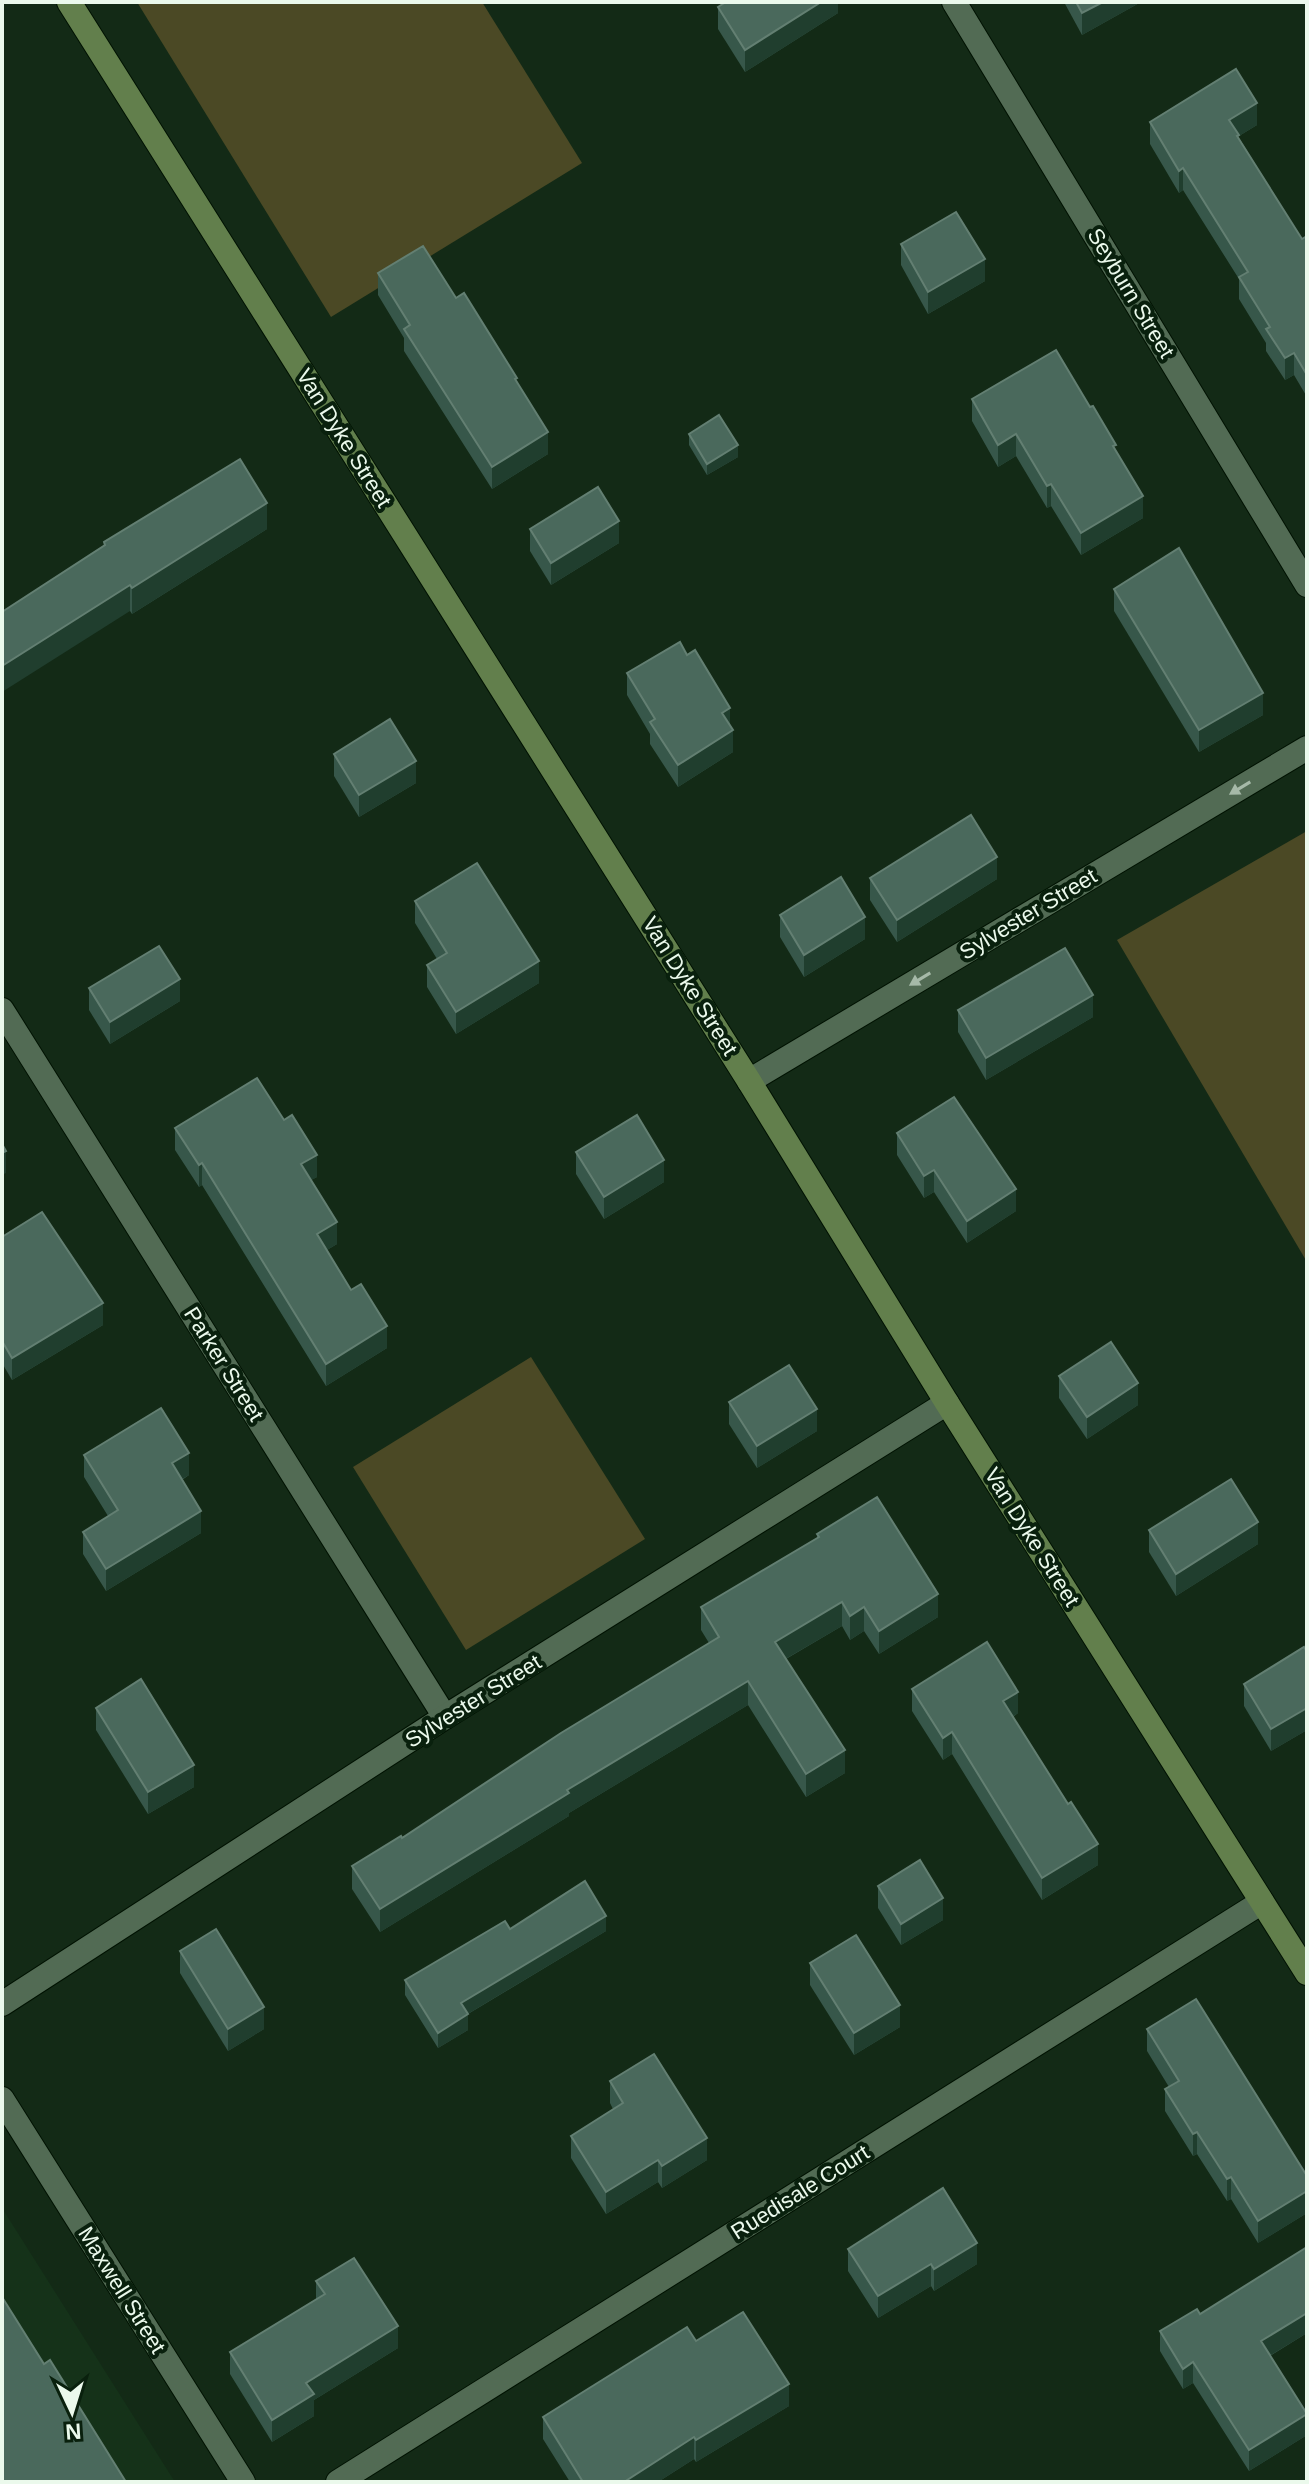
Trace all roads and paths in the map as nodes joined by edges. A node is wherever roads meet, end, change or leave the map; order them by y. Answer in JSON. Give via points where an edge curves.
{"nodes":[{"id":1,"x":69,"y":2,"type":"edge"},
{"id":2,"x":954,"y":2,"type":"edge"},
{"id":3,"x":1307,"y":585,"type":"edge"},
{"id":4,"x":1307,"y":748,"type":"edge"},
{"id":5,"x":2,"y":1010,"type":"edge"},
{"id":6,"x":749,"y":1081,"type":"junction"},
{"id":7,"x":947,"y":1403,"type":"junction"},
{"id":8,"x":445,"y":1717,"type":"junction"},
{"id":9,"x":1262,"y":1902,"type":"junction"},
{"id":10,"x":1307,"y":1973,"type":"edge"},
{"id":11,"x":2,"y":2004,"type":"edge"},
{"id":12,"x":2,"y":2099,"type":"edge"},
{"id":13,"x":243,"y":2482,"type":"edge"},
{"id":14,"x":338,"y":2482,"type":"edge"}],
"edges":[{"from":1,"to":6,"type":"main road","name":"Van Dyke Street"},
{"from":2,"to":3,"type":"street","name":"Seyburn Street"},
{"from":4,"to":6,"type":"street","name":"Sylvester Street","one_way":true},
{"from":5,"to":8,"type":"street","name":"Parker Street"},
{"from":6,"to":7,"type":"main road","name":"Van Dyke Street"},
{"from":7,"to":8,"type":"street","name":"Sylvester Street"},
{"from":7,"to":9,"type":"main road","name":"Van Dyke Street"},
{"from":8,"to":11,"type":"street","name":"Sylvester Street"},
{"from":9,"to":10,"type":"main road","name":"Van Dyke Street"},
{"from":9,"to":14,"type":"street","name":"Ruedisale Court"},
{"from":12,"to":13,"type":"street","name":"Maxwell Street"}]}
